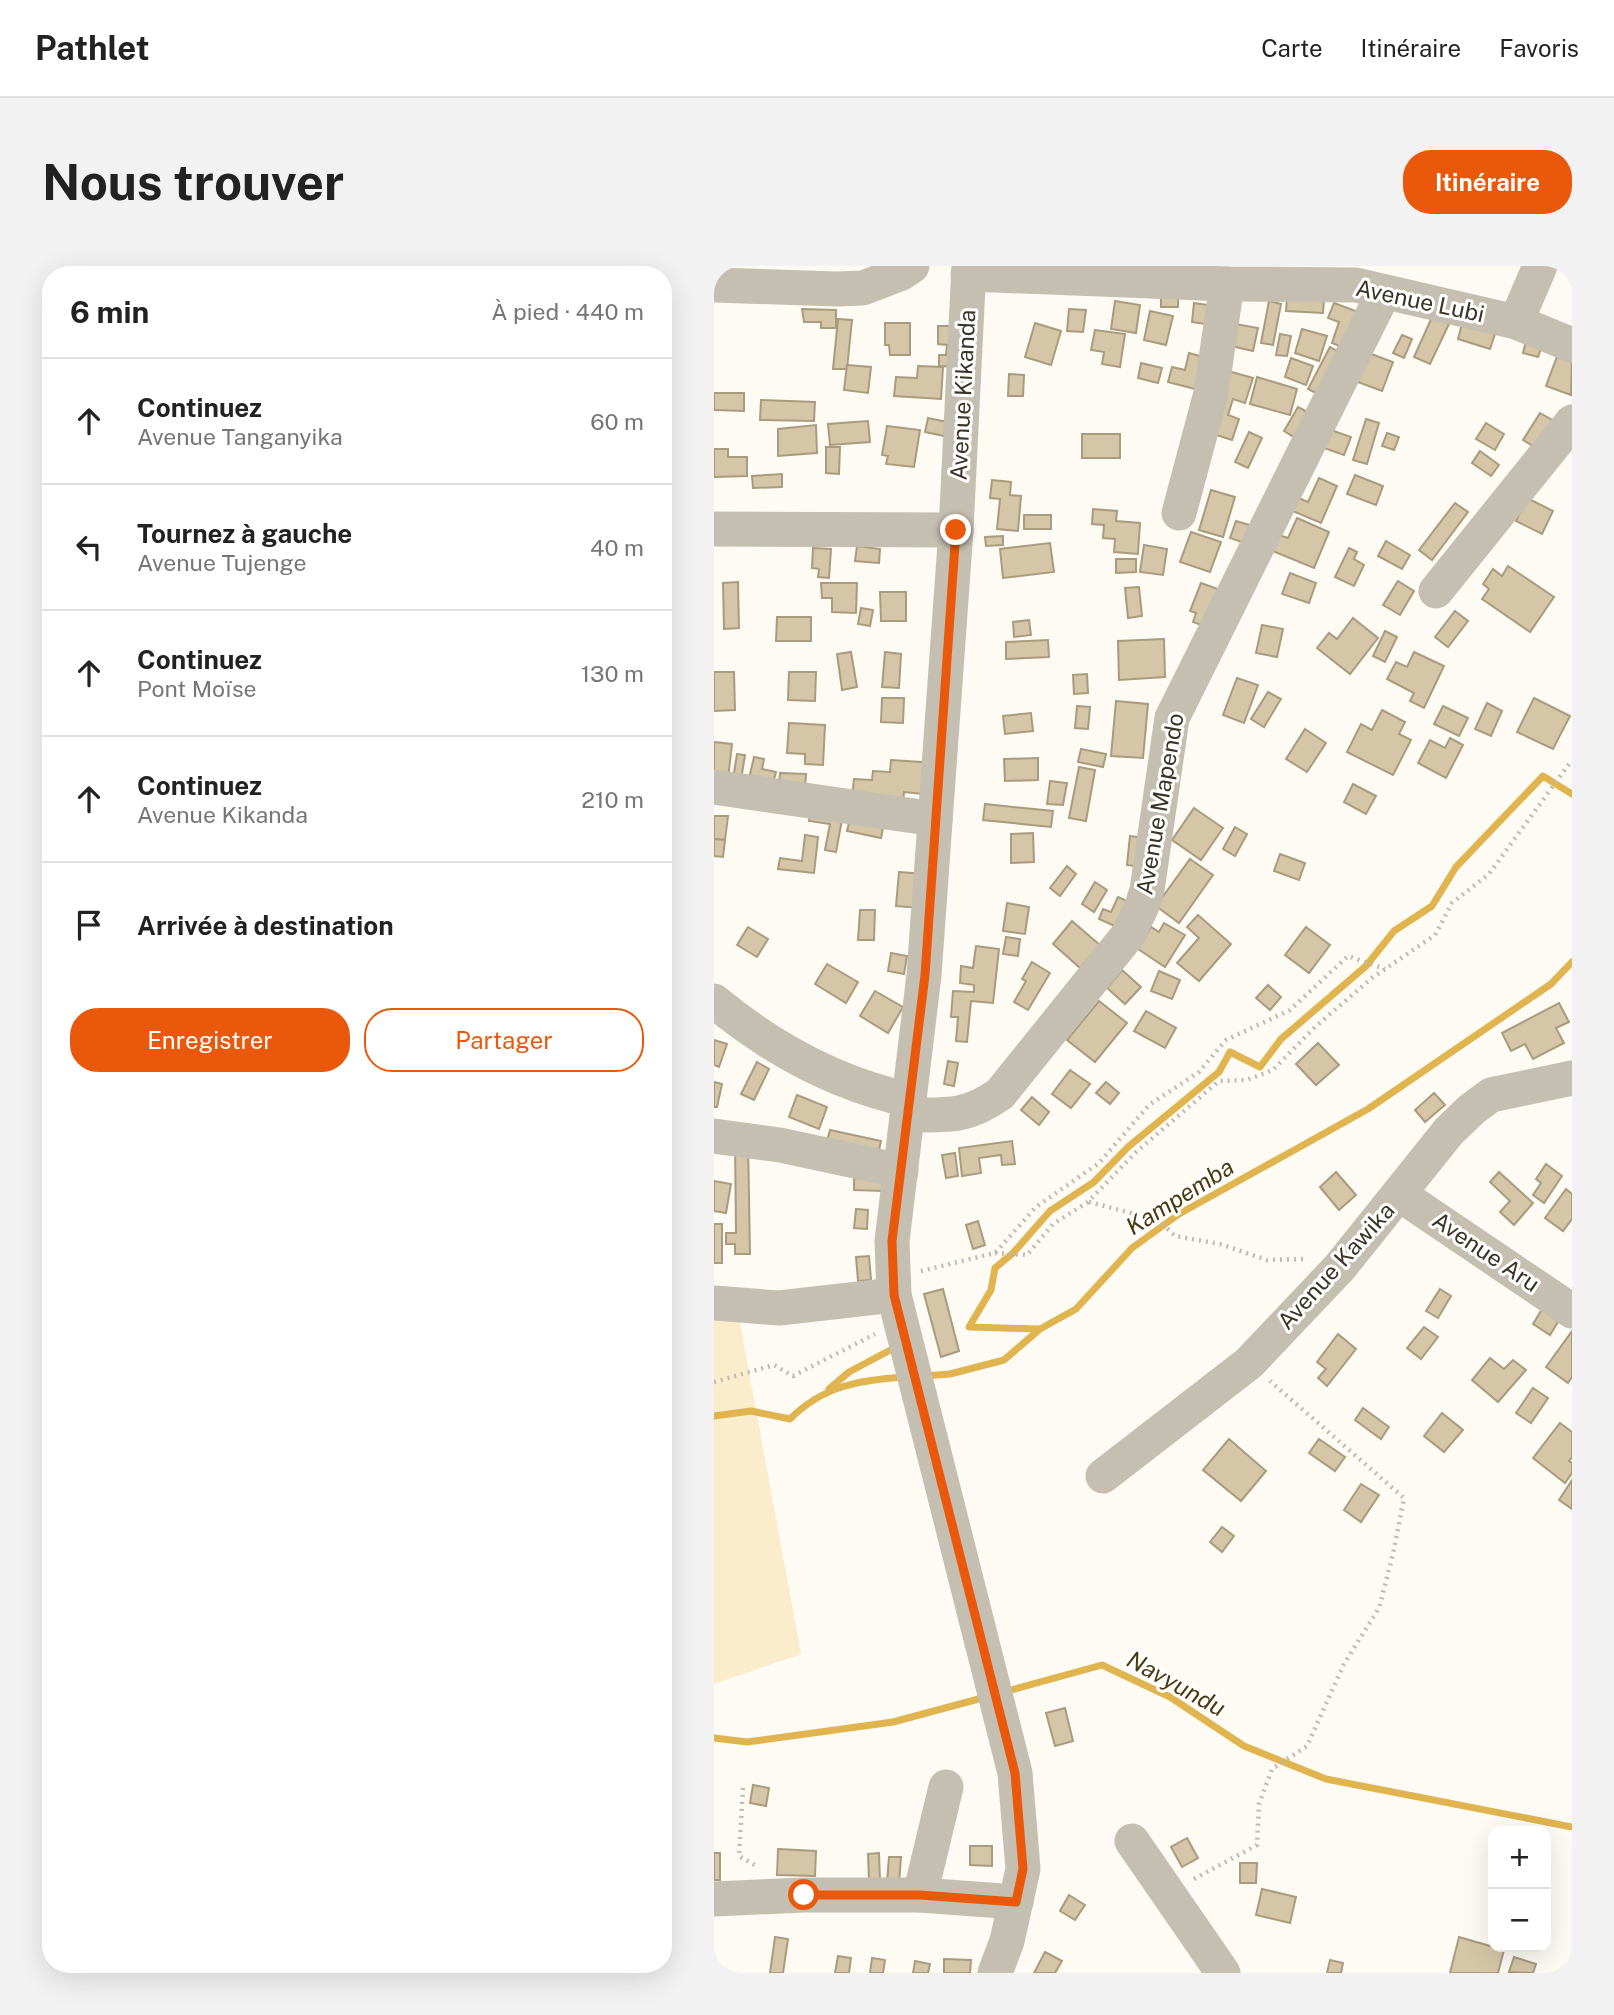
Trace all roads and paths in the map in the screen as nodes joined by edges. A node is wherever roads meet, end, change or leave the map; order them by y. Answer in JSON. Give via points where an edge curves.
{"nodes":[{"id":1,"x":912,"y":266,"type":"edge"},
{"id":2,"x":1540,"y":266,"type":"edge"},
{"id":3,"x":969,"y":270,"type":"edge"},
{"id":4,"x":1286,"y":275,"type":"edge"},
{"id":5,"x":1227,"y":284,"type":"junction"},
{"id":6,"x":714,"y":285,"type":"edge"},
{"id":7,"x":1384,"y":292,"type":"junction"},
{"id":8,"x":1516,"y":322,"type":"junction"},
{"id":9,"x":1572,"y":345,"type":"edge"},
{"id":10,"x":1572,"y":422,"type":"edge"},
{"id":11,"x":1179,"y":513,"type":"dead end"},
{"id":12,"x":714,"y":529,"type":"edge"},
{"id":13,"x":956,"y":530,"type":"junction"},
{"id":14,"x":1436,"y":591,"type":"dead end"},
{"id":15,"x":1572,"y":760,"type":"edge"},
{"id":16,"x":714,"y":787,"type":"edge"},
{"id":17,"x":935,"y":819,"type":"junction"},
{"id":18,"x":1385,"y":969,"type":"junction"},
{"id":19,"x":714,"y":1001,"type":"edge"},
{"id":20,"x":1572,"y":1078,"type":"edge"},
{"id":21,"x":909,"y":1108,"type":"junction"},
{"id":22,"x":714,"y":1136,"type":"edge"},
{"id":23,"x":901,"y":1171,"type":"junction"},
{"id":24,"x":1399,"y":1194,"type":"junction"},
{"id":25,"x":1088,"y":1202,"type":"junction"},
{"id":26,"x":995,"y":1253,"type":"junction"},
{"id":27,"x":1315,"y":1259,"type":"dead end"},
{"id":28,"x":897,"y":1306,"type":"junction"},
{"id":29,"x":720,"y":1311,"type":"edge"},
{"id":30,"x":1572,"y":1311,"type":"edge"},
{"id":31,"x":1249,"y":1363,"type":"junction"},
{"id":32,"x":714,"y":1382,"type":"edge"},
{"id":33,"x":1103,"y":1476,"type":"dead end"},
{"id":34,"x":946,"y":1787,"type":"dead end"},
{"id":35,"x":743,"y":1788,"type":"dead end"},
{"id":36,"x":1132,"y":1841,"type":"dead end"},
{"id":37,"x":761,"y":1869,"type":"dead end"},
{"id":38,"x":1168,"y":1892,"type":"junction"},
{"id":39,"x":920,"y":1895,"type":"junction"},
{"id":40,"x":714,"y":1899,"type":"edge"},
{"id":41,"x":1016,"y":1902,"type":"junction"},
{"id":42,"x":995,"y":1973,"type":"edge"},
{"id":43,"x":1223,"y":1973,"type":"edge"}],
"edges":[{"from":1,"to":6,"type":"street","via":[[863,288]]},
{"from":2,"to":8,"type":"street"},
{"from":3,"to":5,"type":"street","name":"Avenue Lubi"},
{"from":3,"to":13,"type":"street","name":"Avenue Kikanda"},
{"from":4,"to":5,"type":"street","name":"Avenue Lubi"},
{"from":4,"to":7,"type":"street","name":"Avenue Lubi"},
{"from":5,"to":11,"type":"street","via":[[1211,393]]},
{"from":7,"to":8,"type":"street","name":"Avenue Lubi"},
{"from":7,"to":21,"type":"street","name":"Avenue Mapendo","via":[[1172,718],[1147,890],[1128,935],[1000,1094],[975,1110],[958,1114]]},
{"from":8,"to":9,"type":"street","name":"Avenue Lubi"},
{"from":10,"to":14,"type":"street"},
{"from":12,"to":13,"type":"street"},
{"from":13,"to":17,"type":"street","name":"Avenue Kikanda"},
{"from":15,"to":18,"type":"path","via":[[1489,874],[1451,904],[1435,935]]},
{"from":16,"to":17,"type":"street"},
{"from":17,"to":21,"type":"street","name":"Avenue Kikanda","via":[[925,975]]},
{"from":18,"to":25,"type":"path","via":[[1272,1070],[1247,1080],[1219,1081],[1135,1153]]},
{"from":18,"to":26,"type":"path","via":[[1348,956],[1290,1010],[1226,1041],[1199,1072],[1149,1105],[1099,1163],[1036,1207]]},
{"from":19,"to":21,"type":"street","name":"Avenue Mapendo","via":[[794,1058]]},
{"from":20,"to":24,"type":"street","name":"Avenue Kawika","via":[[1485,1099],[1449,1131]]},
{"from":21,"to":23,"type":"street","name":"Avenue Kikanda"},
{"from":22,"to":23,"type":"street"},
{"from":23,"to":28,"type":"street","name":"Avenue Kikanda","via":[[892,1241]]},
{"from":24,"to":30,"type":"street","name":"Avenue Aru"},
{"from":24,"to":31,"type":"street","name":"Avenue Kawika","via":[[1340,1267]]},
{"from":25,"to":26,"type":"path","via":[[1053,1224],[1027,1255]]},
{"from":25,"to":27,"type":"path","via":[[1158,1220],[1175,1236],[1220,1244],[1267,1260]]},
{"from":26,"to":28,"type":"path","via":[[923,1269]]},
{"from":28,"to":29,"type":"street"},
{"from":28,"to":32,"type":"path","via":[[866,1340],[793,1376],[774,1365]]},
{"from":28,"to":41,"type":"street","name":"Avenue Kikanda","via":[[1015,1773],[1023,1869]]},
{"from":31,"to":33,"type":"street","name":"Avenue Kawika"},
{"from":31,"to":38,"type":"path","via":[[1404,1498],[1379,1608],[1343,1664],[1307,1746],[1272,1769],[1259,1804],[1256,1845]]},
{"from":34,"to":39,"type":"street"},
{"from":35,"to":37,"type":"path","via":[[739,1856]]},
{"from":36,"to":38,"type":"street"},
{"from":38,"to":43,"type":"street"},
{"from":39,"to":40,"type":"street"},
{"from":39,"to":41,"type":"street"},
{"from":41,"to":42,"type":"street","name":"Avenue Kikanda"}]}
